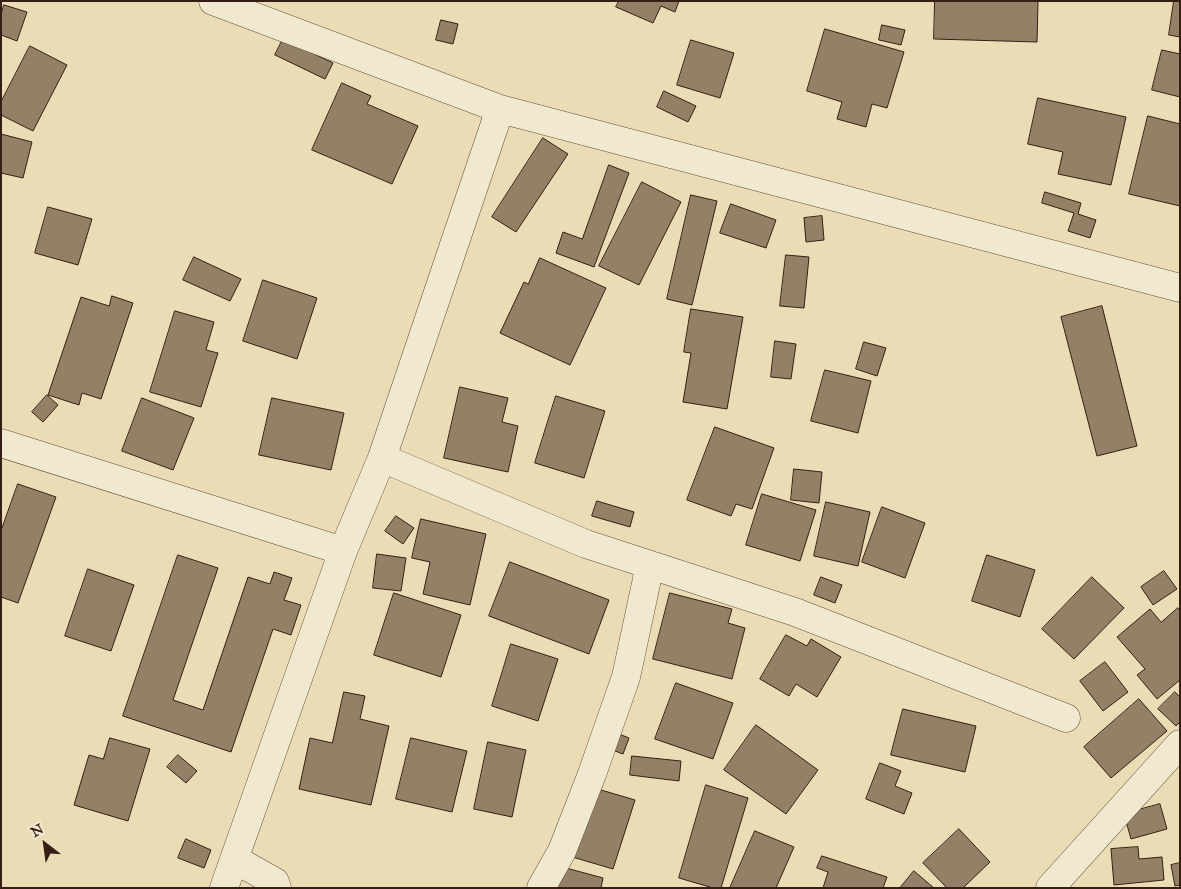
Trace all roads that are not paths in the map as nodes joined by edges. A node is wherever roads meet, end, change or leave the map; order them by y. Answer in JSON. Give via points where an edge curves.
{"nodes":[{"id":1,"x":213,"y":1,"type":"edge"},
{"id":2,"x":500,"y":109,"type":"junction"},
{"id":3,"x":1180,"y":288,"type":"edge"},
{"id":4,"x":1,"y":443,"type":"edge"},
{"id":5,"x":382,"y":458,"type":"junction"},
{"id":6,"x":343,"y":551,"type":"junction"},
{"id":7,"x":650,"y":564,"type":"junction"},
{"id":8,"x":1066,"y":718,"type":"dead end"},
{"id":9,"x":1180,"y":744,"type":"edge"},
{"id":10,"x":234,"y":859,"type":"junction"},
{"id":11,"x":224,"y":888,"type":"edge"},
{"id":12,"x":277,"y":888,"type":"edge"},
{"id":13,"x":541,"y":888,"type":"edge"},
{"id":14,"x":1050,"y":888,"type":"edge"}],
"edges":[{"from":1,"to":2,"type":"street"},
{"from":2,"to":3,"type":"street"},
{"from":2,"to":5,"type":"street"},
{"from":4,"to":6,"type":"street"},
{"from":5,"to":6,"type":"street"},
{"from":5,"to":7,"type":"street","via":[[586,544]]},
{"from":6,"to":10,"type":"street"},
{"from":7,"to":8,"type":"street","via":[[794,612]]},
{"from":7,"to":13,"type":"street","via":[[626,677],[562,852]]},
{"from":9,"to":14,"type":"street"},
{"from":10,"to":11,"type":"street"},
{"from":10,"to":12,"type":"street","via":[[275,882]]}]}
